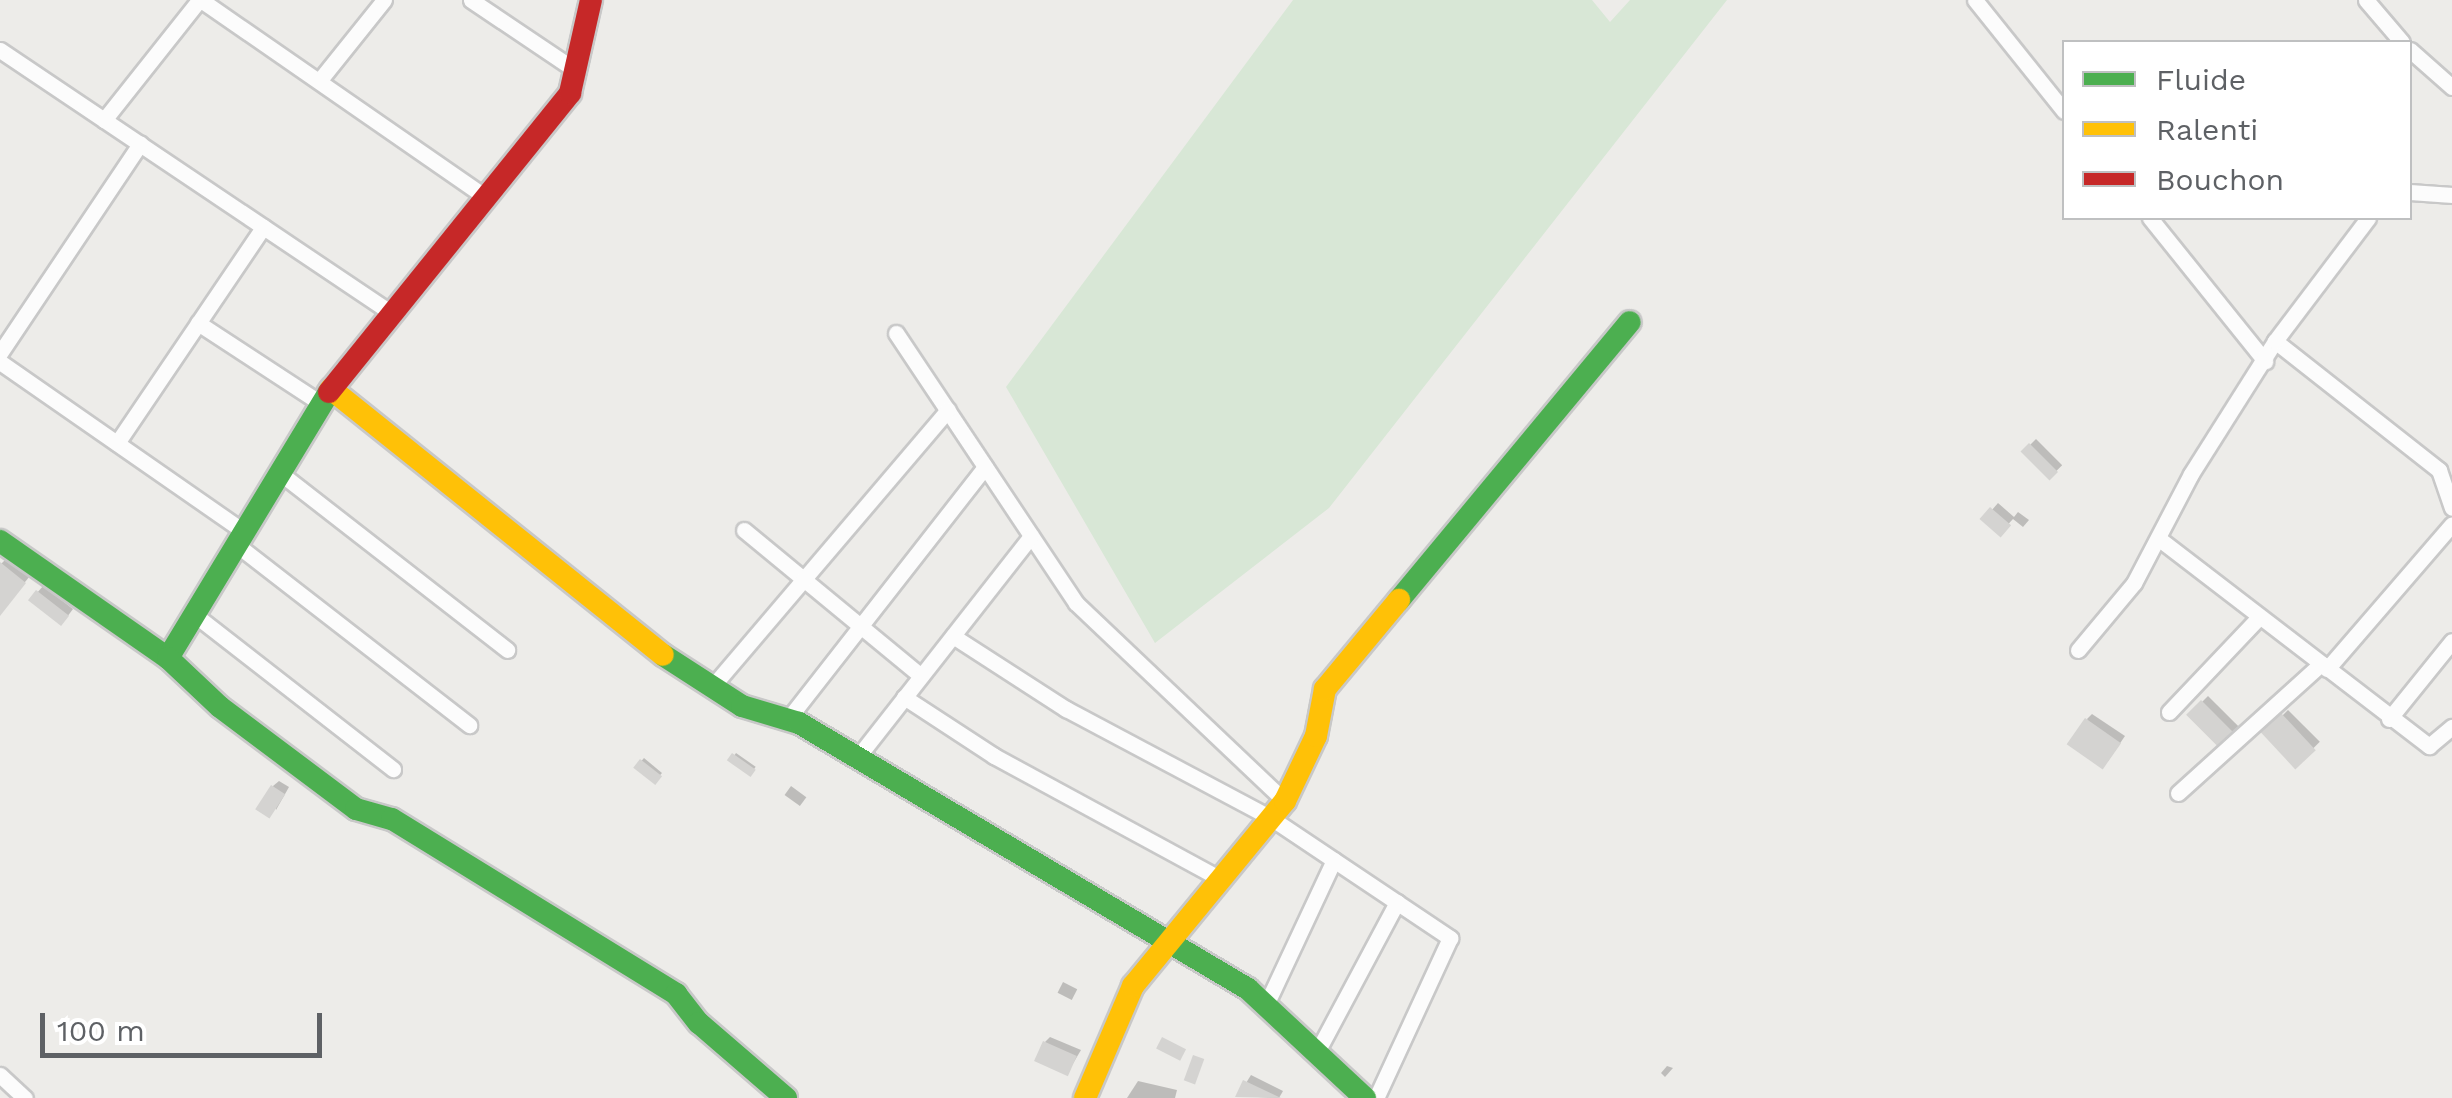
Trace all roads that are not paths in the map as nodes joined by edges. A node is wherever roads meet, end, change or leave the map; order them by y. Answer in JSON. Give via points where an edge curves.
{"nodes":[{"id":1,"x":200,"y":0,"type":"edge"},
{"id":2,"x":384,"y":0,"type":"edge"},
{"id":3,"x":471,"y":0,"type":"edge"},
{"id":4,"x":591,"y":0,"type":"edge"},
{"id":5,"x":1975,"y":0,"type":"edge"},
{"id":6,"x":2366,"y":0,"type":"edge"},
{"id":7,"x":2400,"y":40,"type":"edge"},
{"id":8,"x":0,"y":50,"type":"edge"},
{"id":9,"x":2412,"y":52,"type":"edge"},
{"id":10,"x":575,"y":70,"type":"junction"},
{"id":11,"x":319,"y":82,"type":"junction"},
{"id":12,"x":2452,"y":87,"type":"edge"},
{"id":13,"x":2062,"y":109,"type":"edge"},
{"id":14,"x":104,"y":120,"type":"junction"},
{"id":15,"x":140,"y":144,"type":"junction"},
{"id":16,"x":2412,"y":192,"type":"edge"},
{"id":17,"x":2452,"y":195,"type":"edge"},
{"id":18,"x":486,"y":197,"type":"junction"},
{"id":19,"x":2152,"y":220,"type":"edge"},
{"id":20,"x":2366,"y":220,"type":"edge"},
{"id":21,"x":263,"y":227,"type":"junction"},
{"id":22,"x":392,"y":313,"type":"junction"},
{"id":23,"x":1630,"y":322,"type":"dead end"},
{"id":24,"x":198,"y":324,"type":"junction"},
{"id":25,"x":896,"y":333,"type":"dead end"},
{"id":26,"x":2275,"y":341,"type":"junction"},
{"id":27,"x":0,"y":353,"type":"edge"},
{"id":28,"x":2265,"y":361,"type":"junction"},
{"id":29,"x":0,"y":362,"type":"edge"},
{"id":30,"x":326,"y":397,"type":"junction"},
{"id":31,"x":948,"y":410,"type":"junction"},
{"id":32,"x":117,"y":443,"type":"junction"},
{"id":33,"x":986,"y":467,"type":"junction"},
{"id":34,"x":280,"y":473,"type":"junction"},
{"id":35,"x":2452,"y":508,"type":"edge"},
{"id":36,"x":2452,"y":524,"type":"edge"},
{"id":37,"x":744,"y":530,"type":"dead end"},
{"id":38,"x":1031,"y":536,"type":"junction"},
{"id":39,"x":2158,"y":538,"type":"junction"},
{"id":40,"x":241,"y":539,"type":"junction"},
{"id":41,"x":0,"y":540,"type":"edge"},
{"id":42,"x":804,"y":580,"type":"junction"},
{"id":43,"x":195,"y":615,"type":"junction"},
{"id":44,"x":2259,"y":617,"type":"junction"},
{"id":45,"x":861,"y":626,"type":"junction"},
{"id":46,"x":953,"y":636,"type":"junction"},
{"id":47,"x":2452,"y":641,"type":"edge"},
{"id":48,"x":507,"y":650,"type":"dead end"},
{"id":49,"x":2078,"y":650,"type":"dead end"},
{"id":50,"x":168,"y":658,"type":"junction"},
{"id":51,"x":2324,"y":666,"type":"junction"},
{"id":52,"x":921,"y":676,"type":"junction"},
{"id":53,"x":712,"y":686,"type":"junction"},
{"id":54,"x":904,"y":697,"type":"junction"},
{"id":55,"x":2169,"y":712,"type":"dead end"},
{"id":56,"x":2388,"y":719,"type":"junction"},
{"id":57,"x":788,"y":720,"type":"junction"},
{"id":58,"x":469,"y":725,"type":"dead end"},
{"id":59,"x":2452,"y":727,"type":"edge"},
{"id":60,"x":857,"y":758,"type":"junction"},
{"id":61,"x":393,"y":770,"type":"dead end"},
{"id":62,"x":2178,"y":792,"type":"dead end"},
{"id":63,"x":1278,"y":810,"type":"junction"},
{"id":64,"x":1334,"y":860,"type":"junction"},
{"id":65,"x":1222,"y":880,"type":"junction"},
{"id":66,"x":1397,"y":902,"type":"junction"},
{"id":67,"x":1171,"y":944,"type":"junction"},
{"id":68,"x":1266,"y":1005,"type":"junction"},
{"id":69,"x":1317,"y":1052,"type":"junction"},
{"id":70,"x":0,"y":1076,"type":"edge"},
{"id":71,"x":25,"y":1098,"type":"edge"},
{"id":72,"x":786,"y":1098,"type":"edge"},
{"id":73,"x":1084,"y":1098,"type":"edge"},
{"id":74,"x":1365,"y":1098,"type":"edge"},
{"id":75,"x":1376,"y":1098,"type":"edge"}],
"edges":[{"from":1,"to":11,"type":"street"},
{"from":1,"to":14,"type":"street"},
{"from":2,"to":11,"type":"street"},
{"from":3,"to":10,"type":"street"},
{"from":4,"to":10,"type":"street"},
{"from":5,"to":13,"type":"street"},
{"from":6,"to":7,"type":"street"},
{"from":8,"to":14,"type":"street"},
{"from":9,"to":12,"type":"street"},
{"from":10,"to":18,"type":"street","via":[[570,92]]},
{"from":11,"to":18,"type":"street"},
{"from":14,"to":15,"type":"street"},
{"from":15,"to":21,"type":"street"},
{"from":15,"to":27,"type":"street"},
{"from":16,"to":17,"type":"street"},
{"from":18,"to":22,"type":"street"},
{"from":19,"to":28,"type":"street"},
{"from":20,"to":26,"type":"street"},
{"from":21,"to":22,"type":"street"},
{"from":21,"to":24,"type":"street"},
{"from":22,"to":30,"type":"street"},
{"from":23,"to":63,"type":"street","via":[[1325,689],[1316,736]]},
{"from":24,"to":30,"type":"street"},
{"from":24,"to":32,"type":"street"},
{"from":25,"to":31,"type":"street"},
{"from":26,"to":28,"type":"street"},
{"from":26,"to":35,"type":"street","via":[[2439,470]]},
{"from":28,"to":39,"type":"street"},
{"from":29,"to":32,"type":"street"},
{"from":30,"to":34,"type":"street"},
{"from":30,"to":53,"type":"street","via":[[643,642]]},
{"from":31,"to":33,"type":"street"},
{"from":31,"to":42,"type":"street"},
{"from":32,"to":40,"type":"street"},
{"from":33,"to":38,"type":"street"},
{"from":33,"to":45,"type":"street"},
{"from":34,"to":40,"type":"street"},
{"from":34,"to":48,"type":"street"},
{"from":36,"to":51,"type":"street"},
{"from":37,"to":42,"type":"street"},
{"from":38,"to":46,"type":"street"},
{"from":38,"to":63,"type":"street","via":[[1076,603]]},
{"from":39,"to":44,"type":"street"},
{"from":39,"to":49,"type":"street","via":[[2134,583]]},
{"from":40,"to":43,"type":"street"},
{"from":40,"to":58,"type":"street"},
{"from":41,"to":50,"type":"street"},
{"from":42,"to":45,"type":"street"},
{"from":42,"to":53,"type":"street"},
{"from":43,"to":50,"type":"street"},
{"from":43,"to":61,"type":"street"},
{"from":44,"to":51,"type":"street"},
{"from":44,"to":55,"type":"street"},
{"from":45,"to":52,"type":"street"},
{"from":45,"to":57,"type":"street"},
{"from":46,"to":52,"type":"street"},
{"from":46,"to":63,"type":"street","via":[[1066,709]]},
{"from":47,"to":56,"type":"street"},
{"from":50,"to":72,"type":"street","via":[[220,706],[356,808],[392,819],[676,994],[699,1023]]},
{"from":51,"to":56,"type":"street"},
{"from":51,"to":62,"type":"street"},
{"from":52,"to":54,"type":"street"},
{"from":53,"to":57,"type":"street","via":[[742,706]]},
{"from":54,"to":60,"type":"street"},
{"from":54,"to":65,"type":"street","via":[[994,756]]},
{"from":56,"to":59,"type":"street","via":[[2428,746]]},
{"from":57,"to":60,"type":"street"},
{"from":60,"to":67,"type":"street"},
{"from":63,"to":64,"type":"street"},
{"from":63,"to":65,"type":"street"},
{"from":64,"to":66,"type":"street"},
{"from":64,"to":68,"type":"street"},
{"from":65,"to":67,"type":"street"},
{"from":66,"to":69,"type":"street"},
{"from":66,"to":75,"type":"street","via":[[1450,938]]},
{"from":67,"to":68,"type":"street"},
{"from":67,"to":73,"type":"street","via":[[1117,1012]]},
{"from":68,"to":69,"type":"street"},
{"from":69,"to":74,"type":"street"},
{"from":70,"to":71,"type":"street"}]}
